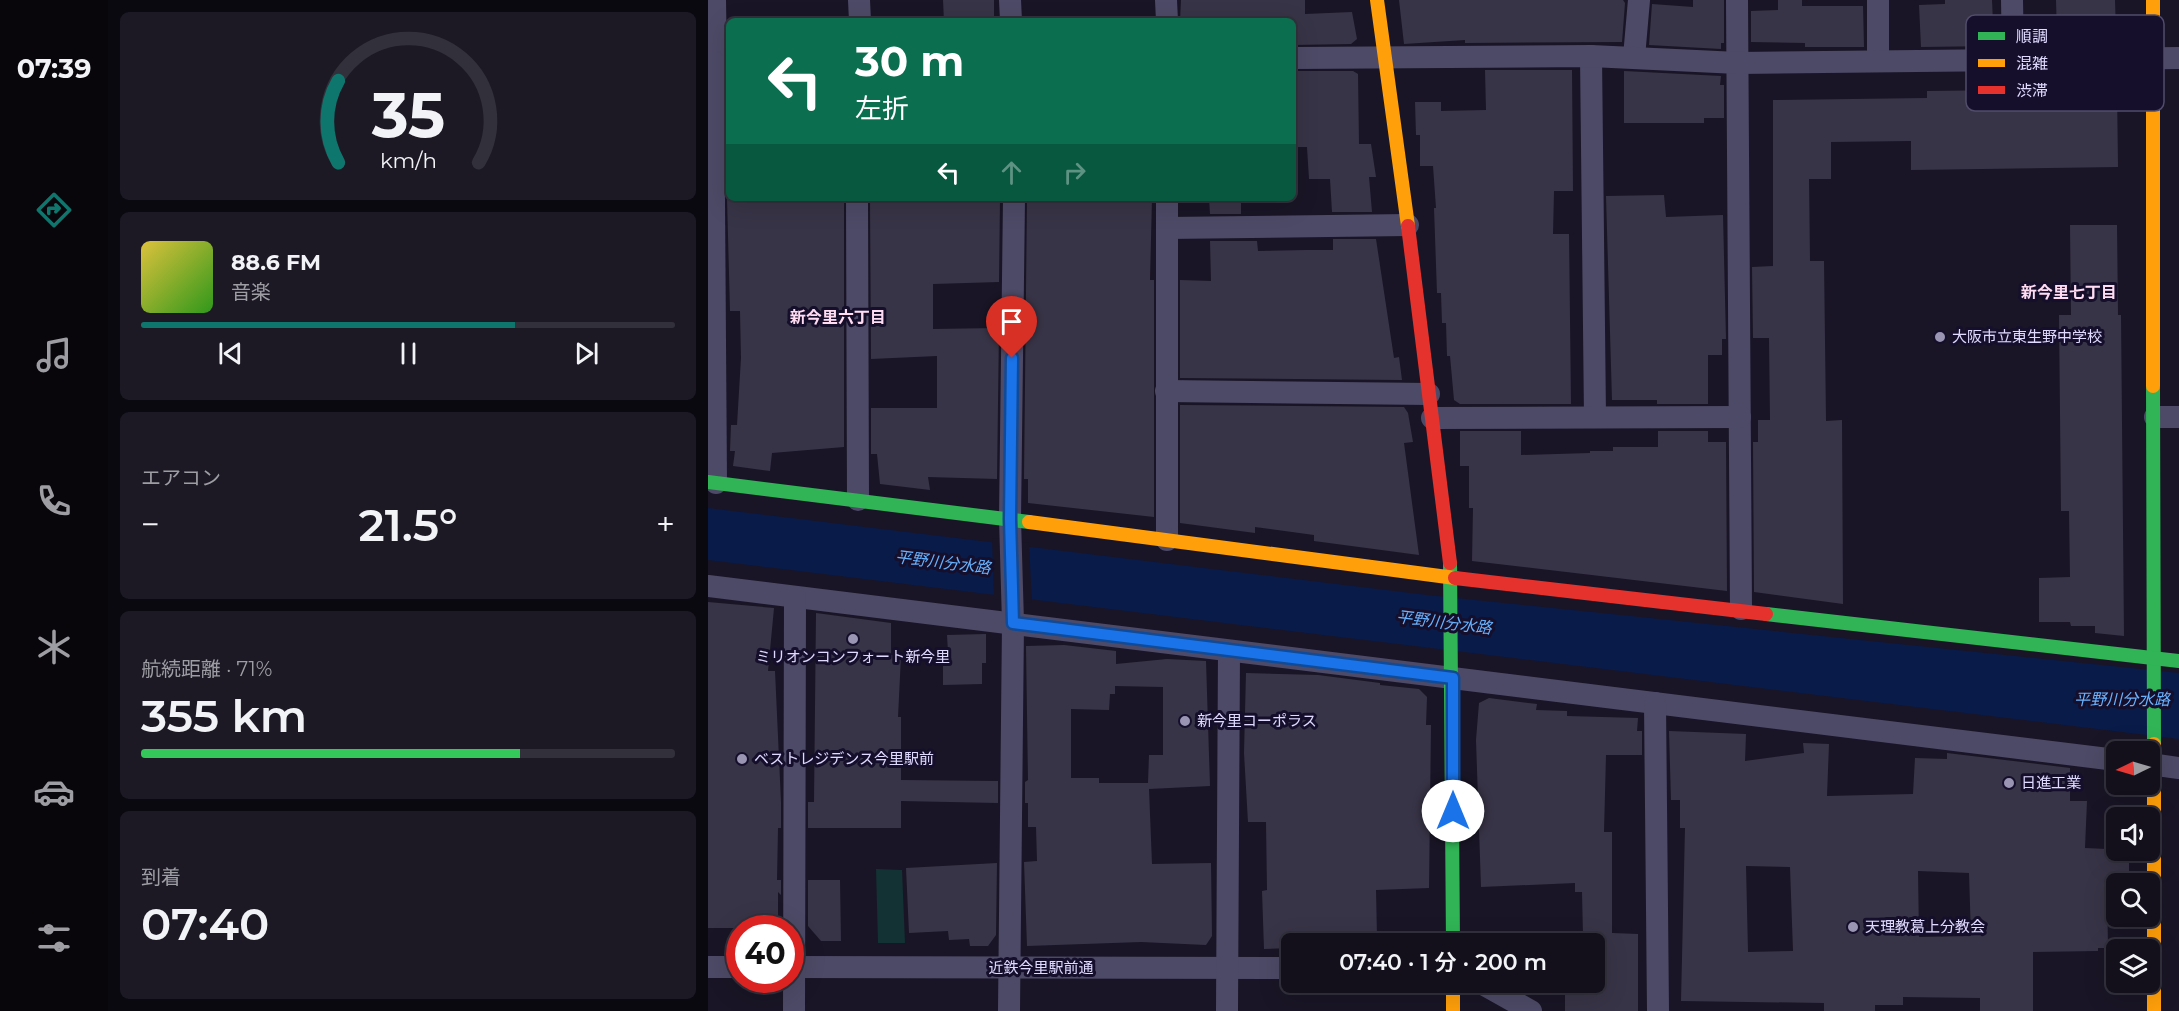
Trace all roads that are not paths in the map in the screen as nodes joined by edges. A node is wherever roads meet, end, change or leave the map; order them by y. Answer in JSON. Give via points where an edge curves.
{"nodes":[{"id":1,"x":715,"y":0,"type":"edge"},
{"id":2,"x":859,"y":0,"type":"edge"},
{"id":3,"x":1010,"y":0,"type":"edge"},
{"id":4,"x":1166,"y":0,"type":"edge"},
{"id":5,"x":1377,"y":0,"type":"edge"},
{"id":6,"x":1639,"y":0,"type":"edge"},
{"id":7,"x":1737,"y":0,"type":"edge"},
{"id":8,"x":1878,"y":0,"type":"edge"},
{"id":9,"x":2012,"y":0,"type":"edge"},
{"id":10,"x":2153,"y":0,"type":"edge"},
{"id":11,"x":2012,"y":15,"type":"edge"},
{"id":12,"x":2153,"y":15,"type":"edge"},
{"id":13,"x":860,"y":18,"type":"edge"},
{"id":14,"x":1011,"y":18,"type":"edge"},
{"id":15,"x":1167,"y":18,"type":"edge"},
{"id":16,"x":1591,"y":56,"type":"junction"},
{"id":17,"x":1634,"y":57,"type":"junction"},
{"id":18,"x":1296,"y":58,"type":"edge"},
{"id":19,"x":1387,"y":59,"type":"junction"},
{"id":20,"x":1966,"y":60,"type":"edge"},
{"id":21,"x":716,"y":61,"type":"edge"},
{"id":22,"x":1878,"y":61,"type":"junction"},
{"id":23,"x":1738,"y":63,"type":"junction"},
{"id":24,"x":2153,"y":111,"type":"edge"},
{"id":25,"x":857,"y":201,"type":"edge"},
{"id":26,"x":1014,"y":201,"type":"edge"},
{"id":27,"x":1167,"y":201,"type":"edge"},
{"id":28,"x":1408,"y":225,"type":"junction"},
{"id":29,"x":1167,"y":228,"type":"junction"},
{"id":30,"x":1166,"y":391,"type":"junction"},
{"id":31,"x":1429,"y":394,"type":"junction"},
{"id":32,"x":1595,"y":417,"type":"junction"},
{"id":33,"x":1740,"y":417,"type":"junction"},
{"id":34,"x":2156,"y":417,"type":"junction"},
{"id":35,"x":2179,"y":417,"type":"edge"},
{"id":36,"x":1432,"y":418,"type":"junction"},
{"id":37,"x":712,"y":483,"type":"edge"},
{"id":38,"x":858,"y":500,"type":"junction"},
{"id":39,"x":1010,"y":523,"type":"junction"},
{"id":40,"x":1167,"y":540,"type":"junction"},
{"id":41,"x":1452,"y":578,"type":"junction"},
{"id":42,"x":708,"y":586,"type":"edge"},
{"id":43,"x":795,"y":597,"type":"junction"},
{"id":44,"x":1741,"y":609,"type":"junction"},
{"id":45,"x":1012,"y":616,"type":"junction"},
{"id":46,"x":1229,"y":651,"type":"junction"},
{"id":47,"x":2154,"y":658,"type":"junction"},
{"id":48,"x":2179,"y":661,"type":"edge"},
{"id":49,"x":1453,"y":678,"type":"junction"},
{"id":50,"x":1655,"y":703,"type":"junction"},
{"id":51,"x":2152,"y":741,"type":"edge"},
{"id":52,"x":2106,"y":759,"type":"edge"},
{"id":53,"x":2160,"y":766,"type":"edge"},
{"id":54,"x":2179,"y":768,"type":"edge"},
{"id":55,"x":2152,"y":795,"type":"edge"},
{"id":56,"x":792,"y":915,"type":"edge"},
{"id":57,"x":1453,"y":933,"type":"edge"},
{"id":58,"x":708,"y":967,"type":"edge"},
{"id":59,"x":726,"y":967,"type":"edge"},
{"id":60,"x":804,"y":967,"type":"edge"},
{"id":61,"x":1227,"y":968,"type":"junction"},
{"id":62,"x":1281,"y":968,"type":"edge"},
{"id":63,"x":1009,"y":969,"type":"junction"},
{"id":64,"x":793,"y":993,"type":"edge"},
{"id":65,"x":1453,"y":993,"type":"edge"},
{"id":66,"x":1499,"y":993,"type":"edge"},
{"id":67,"x":794,"y":1011,"type":"edge"},
{"id":68,"x":1009,"y":1011,"type":"edge"},
{"id":69,"x":1227,"y":1011,"type":"edge"},
{"id":70,"x":1453,"y":1011,"type":"edge"},
{"id":71,"x":1531,"y":1011,"type":"edge"},
{"id":72,"x":1658,"y":1011,"type":"edge"},
{"id":73,"x":2154,"y":1011,"type":"edge"}],
"edges":[{"from":1,"to":21,"type":"street"},
{"from":2,"to":13,"type":"street"},
{"from":3,"to":14,"type":"street"},
{"from":4,"to":15,"type":"street"},
{"from":5,"to":19,"type":"street"},
{"from":6,"to":17,"type":"street"},
{"from":7,"to":23,"type":"street"},
{"from":8,"to":22,"type":"street"},
{"from":9,"to":11,"type":"street"},
{"from":10,"to":12,"type":"street"},
{"from":16,"to":17,"type":"street"},
{"from":16,"to":19,"type":"street"},
{"from":16,"to":32,"type":"street"},
{"from":17,"to":23,"type":"street"},
{"from":18,"to":19,"type":"street"},
{"from":19,"to":28,"type":"street"},
{"from":20,"to":22,"type":"street"},
{"from":21,"to":37,"type":"street"},
{"from":22,"to":23,"type":"street"},
{"from":23,"to":33,"type":"street"},
{"from":24,"to":34,"type":"street"},
{"from":25,"to":38,"type":"street"},
{"from":26,"to":39,"type":"street"},
{"from":27,"to":29,"type":"street"},
{"from":28,"to":29,"type":"street"},
{"from":28,"to":31,"type":"street"},
{"from":29,"to":30,"type":"street"},
{"from":30,"to":31,"type":"street"},
{"from":30,"to":40,"type":"street"},
{"from":31,"to":36,"type":"street"},
{"from":32,"to":33,"type":"street"},
{"from":32,"to":36,"type":"street"},
{"from":33,"to":44,"type":"street"},
{"from":34,"to":35,"type":"street"},
{"from":34,"to":47,"type":"street"},
{"from":36,"to":41,"type":"street"},
{"from":37,"to":38,"type":"street"},
{"from":38,"to":39,"type":"street"},
{"from":39,"to":40,"type":"street"},
{"from":39,"to":45,"type":"street"},
{"from":40,"to":41,"type":"street"},
{"from":41,"to":44,"type":"street"},
{"from":41,"to":49,"type":"street"},
{"from":42,"to":43,"type":"street"},
{"from":43,"to":45,"type":"street"},
{"from":43,"to":56,"type":"street"},
{"from":44,"to":47,"type":"street"},
{"from":45,"to":46,"type":"street"},
{"from":45,"to":63,"type":"street"},
{"from":46,"to":49,"type":"street"},
{"from":46,"to":61,"type":"street"},
{"from":47,"to":48,"type":"street"},
{"from":47,"to":51,"type":"street"},
{"from":49,"to":50,"type":"street"},
{"from":49,"to":57,"type":"street"},
{"from":50,"to":52,"type":"street"},
{"from":50,"to":72,"type":"street"},
{"from":53,"to":54,"type":"street"},
{"from":55,"to":73,"type":"street"},
{"from":58,"to":59,"type":"street"},
{"from":60,"to":63,"type":"street","name":"近鉄今里駅前通"},
{"from":61,"to":62,"type":"street","name":"近鉄今里駅前通"},
{"from":61,"to":63,"type":"street","name":"近鉄今里駅前通"},
{"from":61,"to":69,"type":"street"},
{"from":63,"to":68,"type":"street"},
{"from":64,"to":67,"type":"street"},
{"from":65,"to":70,"type":"street"},
{"from":66,"to":71,"type":"street"}]}
